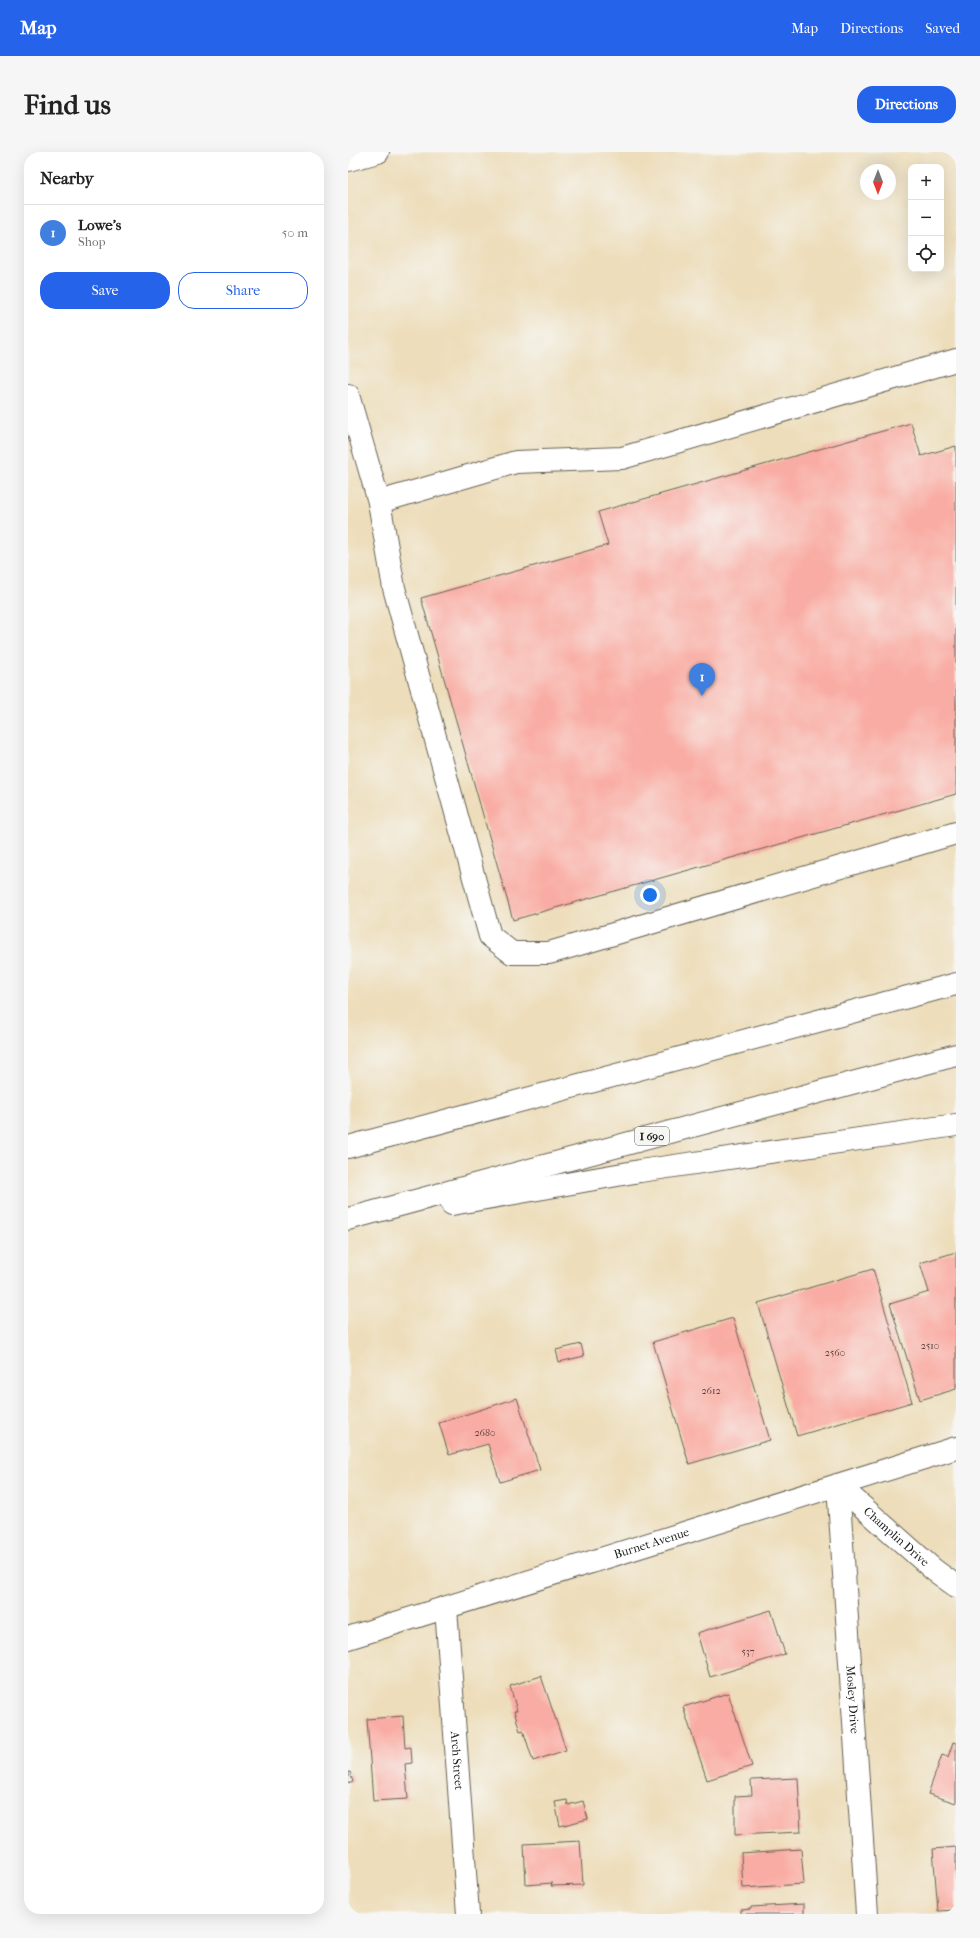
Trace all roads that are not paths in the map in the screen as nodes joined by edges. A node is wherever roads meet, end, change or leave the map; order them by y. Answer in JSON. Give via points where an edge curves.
{"nodes":[{"id":1,"x":378,"y":152,"type":"edge"},
{"id":2,"x":348,"y":160,"type":"edge"},
{"id":3,"x":956,"y":360,"type":"edge"},
{"id":4,"x":348,"y":395,"type":"edge"},
{"id":5,"x":379,"y":502,"type":"junction"},
{"id":6,"x":956,"y":833,"type":"edge"},
{"id":7,"x":956,"y":984,"type":"edge"},
{"id":8,"x":956,"y":1055,"type":"edge"},
{"id":9,"x":956,"y":1125,"type":"edge"},
{"id":10,"x":348,"y":1147,"type":"edge"},
{"id":11,"x":348,"y":1220,"type":"edge"},
{"id":12,"x":956,"y":1448,"type":"edge"},
{"id":13,"x":838,"y":1486,"type":"junction"},
{"id":14,"x":956,"y":1586,"type":"edge"},
{"id":15,"x":446,"y":1608,"type":"junction"},
{"id":16,"x":348,"y":1638,"type":"edge"},
{"id":17,"x":468,"y":1914,"type":"edge"},
{"id":18,"x":867,"y":1914,"type":"edge"}],
"edges":[{"from":1,"to":2,"type":"main road"},
{"from":3,"to":5,"type":"main road","via":[[622,458],[516,462]]},
{"from":4,"to":5,"type":"main road"},
{"from":5,"to":6,"type":"main road","via":[[394,588],[490,936],[512,953],[549,953]]},
{"from":7,"to":10,"type":"main road"},
{"from":8,"to":11,"type":"main road","number":"I 690"},
{"from":9,"to":11,"type":"main road","via":[[640,1171]]},
{"from":12,"to":13,"type":"main road","name":"Burnet Avenue"},
{"from":13,"to":14,"type":"main road","name":"Champlin Drive","via":[[934,1570]]},
{"from":13,"to":15,"type":"main road","name":"Burnet Avenue"},
{"from":13,"to":18,"type":"main road","name":"Mosley Drive"},
{"from":15,"to":16,"type":"main road","name":"Burnet Avenue"},
{"from":15,"to":17,"type":"main road","name":"Arch Street"}]}
